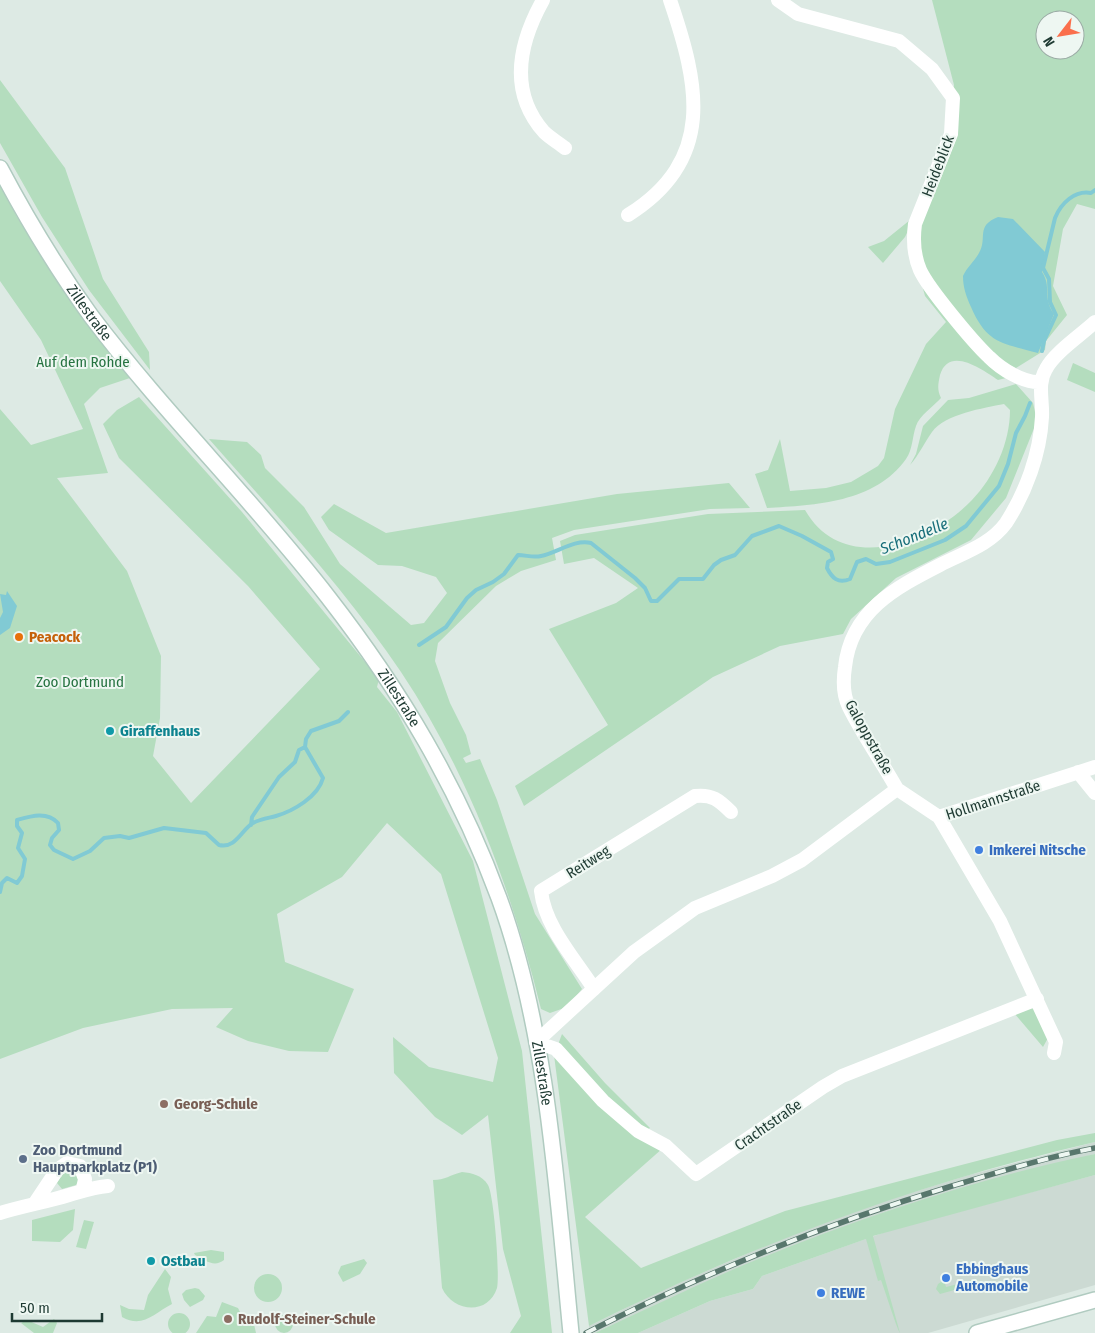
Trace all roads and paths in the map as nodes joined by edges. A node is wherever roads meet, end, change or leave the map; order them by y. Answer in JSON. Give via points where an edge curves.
{"nodes":[{"id":1,"x":543,"y":0,"type":"edge"},
{"id":2,"x":670,"y":0,"type":"edge"},
{"id":3,"x":778,"y":0,"type":"edge"},
{"id":4,"x":565,"y":148,"type":"dead end"},
{"id":5,"x":0,"y":168,"type":"edge"},
{"id":6,"x":628,"y":215,"type":"dead end"},
{"id":7,"x":1095,"y":322,"type":"edge"},
{"id":8,"x":1040,"y":382,"type":"junction"},
{"id":9,"x":1095,"y":767,"type":"edge"},
{"id":10,"x":1078,"y":772,"type":"junction"},
{"id":11,"x":897,"y":789,"type":"junction"},
{"id":12,"x":1095,"y":793,"type":"edge"},
{"id":13,"x":730,"y":812,"type":"dead end"},
{"id":14,"x":939,"y":817,"type":"junction"},
{"id":15,"x":594,"y":989,"type":"junction"},
{"id":16,"x":1037,"y":999,"type":"junction"},
{"id":17,"x":536,"y":1042,"type":"junction"},
{"id":18,"x":1054,"y":1053,"type":"dead end"},
{"id":19,"x":108,"y":1186,"type":"dead end"},
{"id":20,"x":82,"y":1189,"type":"junction"},
{"id":21,"x":35,"y":1203,"type":"junction"},
{"id":22,"x":0,"y":1213,"type":"edge"},
{"id":23,"x":1095,"y":1300,"type":"edge"},
{"id":24,"x":571,"y":1333,"type":"edge"},
{"id":25,"x":977,"y":1333,"type":"edge"}],
"edges":[{"from":1,"to":4,"type":"street","via":[[526,35],[520,56],[520,78],[533,117],[545,133]]},
{"from":2,"to":6,"type":"street","via":[[689,62],[693,101],[690,139],[682,162],[671,179]]},
{"from":3,"to":8,"type":"street","name":"Heideblick","via":[[798,14],[899,41],[932,69],[953,98],[951,134],[913,234],[920,271],[990,358],[1019,378]]},
{"from":5,"to":17,"type":"main road","name":"Zillestraße","via":[[54,263],[90,314],[326,595],[390,681],[430,745],[458,800],[500,901]]},
{"from":7,"to":8,"type":"street","via":[[1046,367]]},
{"from":8,"to":11,"type":"street","name":"Galoppstraße","via":[[1042,416],[1035,463],[1005,524],[980,547],[912,579],[886,596],[853,632],[843,683],[848,706]]},
{"from":9,"to":10,"type":"street","name":"Hollmannstraße"},
{"from":10,"to":12,"type":"street"},
{"from":10,"to":14,"type":"street","name":"Hollmannstraße"},
{"from":11,"to":14,"type":"street","name":"Hollmannstraße"},
{"from":11,"to":15,"type":"street","name":"Galoppstraße","via":[[802,860],[694,908],[634,952]]},
{"from":13,"to":15,"type":"street","name":"Reitweg","via":[[718,799],[707,794],[695,796],[541,891],[549,920]]},
{"from":14,"to":16,"type":"street","via":[[1000,921]]},
{"from":15,"to":17,"type":"street","name":"Galoppstraße"},
{"from":16,"to":17,"type":"street","name":"Crachtstraße","via":[[842,1076],[696,1174],[666,1146],[638,1131],[603,1101],[556,1050]]},
{"from":16,"to":18,"type":"street","via":[[1056,1042]]},
{"from":17,"to":24,"type":"main road","name":"Zillestraße","via":[[551,1144]]},
{"from":19,"to":20,"type":"street"},
{"from":20,"to":21,"type":"street"},
{"from":20,"to":21,"type":"street","via":[[85,1179],[80,1166],[67,1163],[57,1170]]},
{"from":21,"to":22,"type":"street"},
{"from":23,"to":25,"type":"main road"}]}
